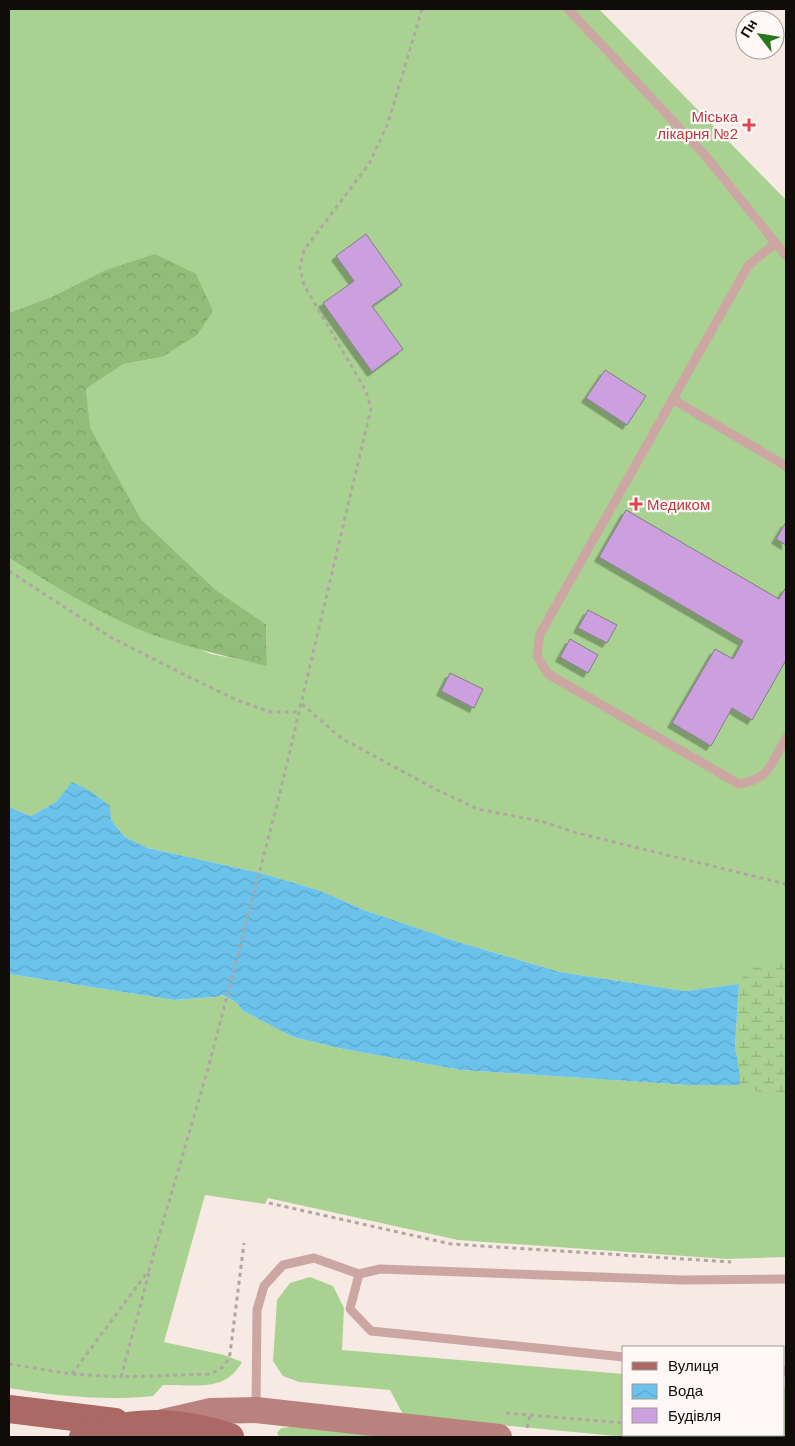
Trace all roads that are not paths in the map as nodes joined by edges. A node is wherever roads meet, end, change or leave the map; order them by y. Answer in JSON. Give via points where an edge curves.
{"nodes":[{"id":1,"x":568,"y":9,"type":"edge"},
{"id":2,"x":775,"y":243,"type":"junction"},
{"id":3,"x":786,"y":256,"type":"edge"},
{"id":4,"x":672,"y":399,"type":"junction"},
{"id":5,"x":786,"y":466,"type":"edge"},
{"id":6,"x":786,"y":738,"type":"edge"},
{"id":7,"x":359,"y":1274,"type":"junction"},
{"id":8,"x":786,"y":1279,"type":"edge"},
{"id":9,"x":622,"y":1357,"type":"edge"},
{"id":10,"x":9,"y":1409,"type":"edge"},
{"id":11,"x":256,"y":1410,"type":"junction"},
{"id":12,"x":161,"y":1423,"type":"junction"},
{"id":13,"x":132,"y":1424,"type":"junction"},
{"id":14,"x":83,"y":1437,"type":"edge"},
{"id":15,"x":230,"y":1437,"type":"edge"},
{"id":16,"x":500,"y":1437,"type":"edge"}],
"edges":[{"from":1,"to":2,"type":"lane","via":[[704,154]]},
{"from":2,"to":3,"type":"lane"},
{"from":2,"to":4,"type":"lane","via":[[748,266]]},
{"from":4,"to":5,"type":"lane"},
{"from":4,"to":6,"type":"lane","via":[[540,634],[537,656],[548,674],[739,784],[755,782],[767,772]]},
{"from":7,"to":8,"type":"lane","via":[[380,1269],[683,1280]]},
{"from":7,"to":9,"type":"lane","via":[[350,1309],[371,1332]]},
{"from":7,"to":11,"type":"lane","via":[[314,1258],[283,1264],[264,1286],[258,1310]]},
{"from":10,"to":13,"type":"main road"},
{"from":11,"to":12,"type":"street","via":[[211,1411]]},
{"from":11,"to":16,"type":"street"},
{"from":12,"to":13,"type":"main road"},
{"from":12,"to":15,"type":"main road","via":[[201,1428]]},
{"from":13,"to":14,"type":"main road"}]}
